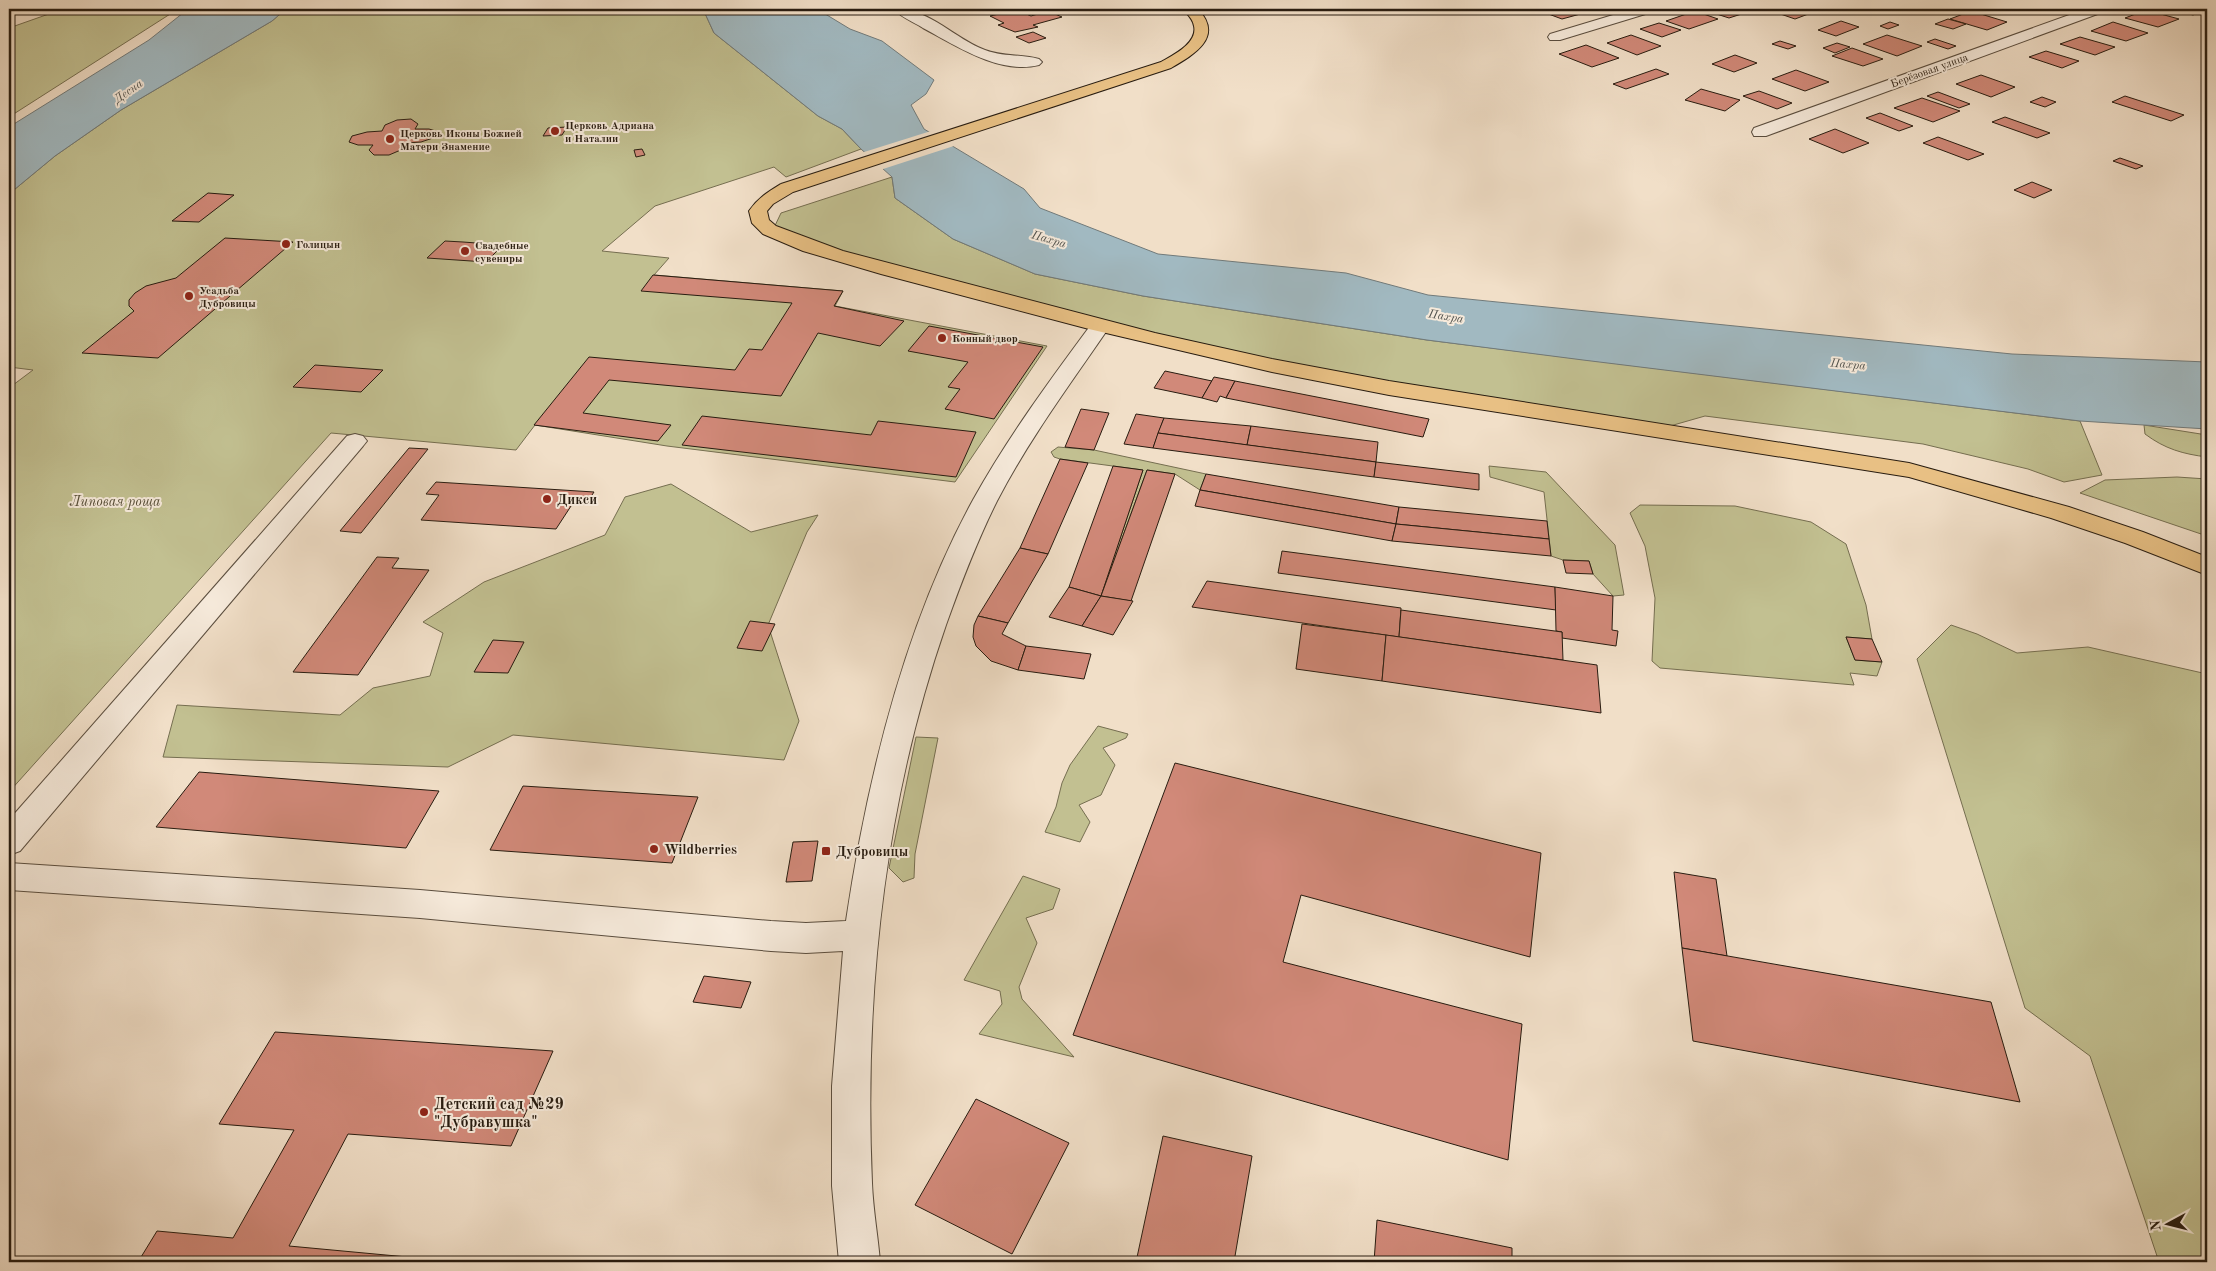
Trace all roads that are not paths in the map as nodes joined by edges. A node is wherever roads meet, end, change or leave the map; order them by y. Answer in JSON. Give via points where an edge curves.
{"nodes":[{"id":1,"x":901,"y":9,"type":"edge"},
{"id":2,"x":1190,"y":9,"type":"edge"},
{"id":3,"x":1647,"y":9,"type":"edge"},
{"id":4,"x":2098,"y":9,"type":"edge"},
{"id":5,"x":1555,"y":37,"type":"dead end"},
{"id":6,"x":1034,"y":62,"type":"dead end"},
{"id":7,"x":1760,"y":132,"type":"dead end"},
{"id":8,"x":1100,"y":326,"type":"junction"},
{"id":9,"x":355,"y":441,"type":"dead end"},
{"id":10,"x":2207,"y":567,"type":"edge"},
{"id":11,"x":9,"y":842,"type":"edge"},
{"id":12,"x":9,"y":877,"type":"edge"},
{"id":13,"x":861,"y":935,"type":"junction"},
{"id":14,"x":860,"y":1262,"type":"edge"}],
"edges":[{"from":1,"to":6,"type":"street","via":[[979,53],[1003,60]]},
{"from":2,"to":8,"type":"main road","via":[[1198,16],[1203,28],[1199,42],[1166,65],[796,185],[767,200],[758,211],[761,224],[792,240],[885,269]]},
{"from":3,"to":5,"type":"street"},
{"from":4,"to":7,"type":"street","name":"Берёзовая улица"},
{"from":8,"to":10,"type":"main road","via":[[1388,388],[1909,470],[2105,526]]},
{"from":8,"to":13,"type":"street","via":[[1007,459],[954,566],[900,727],[873,846]]},
{"from":9,"to":11,"type":"street"},
{"from":12,"to":13,"type":"street","via":[[428,905],[771,936]]},
{"from":13,"to":14,"type":"street","via":[[851,1086],[852,1186]]}]}
